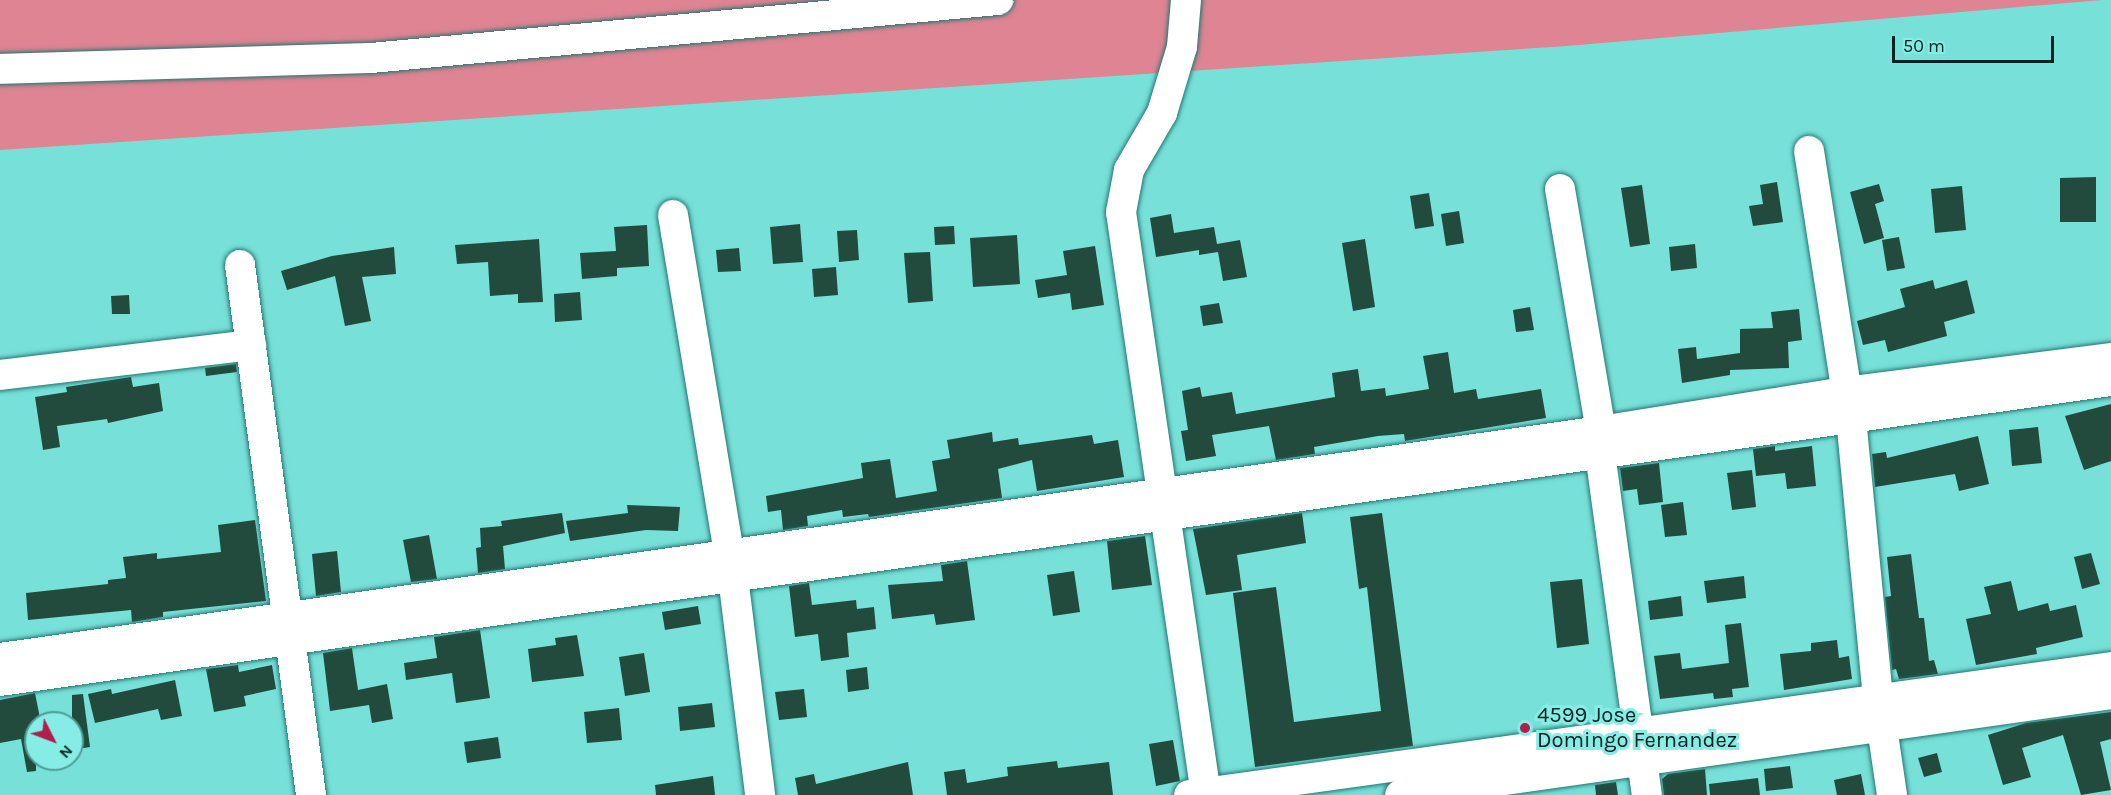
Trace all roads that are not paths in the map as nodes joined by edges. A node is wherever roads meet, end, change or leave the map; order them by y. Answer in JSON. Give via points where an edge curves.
{"nodes":[{"id":1,"x":998,"y":0,"type":"edge"},
{"id":2,"x":1186,"y":0,"type":"edge"},
{"id":3,"x":0,"y":69,"type":"edge"},
{"id":4,"x":1809,"y":151,"type":"dead end"},
{"id":5,"x":1560,"y":189,"type":"dead end"},
{"id":6,"x":673,"y":215,"type":"dead end"},
{"id":7,"x":240,"y":265,"type":"dead end"},
{"id":8,"x":251,"y":345,"type":"junction"},
{"id":9,"x":2111,"y":358,"type":"edge"},
{"id":10,"x":0,"y":375,"type":"edge"},
{"id":11,"x":2111,"y":381,"type":"edge"},
{"id":12,"x":1848,"y":405,"type":"junction"},
{"id":13,"x":1601,"y":442,"type":"junction"},
{"id":14,"x":1162,"y":504,"type":"junction"},
{"id":15,"x":731,"y":566,"type":"junction"},
{"id":16,"x":290,"y":628,"type":"junction"},
{"id":17,"x":0,"y":658,"type":"edge"},
{"id":18,"x":2111,"y":667,"type":"edge"},
{"id":19,"x":0,"y":681,"type":"edge"},
{"id":20,"x":2111,"y":694,"type":"edge"},
{"id":21,"x":1880,"y":713,"type":"junction"},
{"id":22,"x":1642,"y":747,"type":"junction"},
{"id":23,"x":1200,"y":794,"type":"edge"},
{"id":24,"x":311,"y":795,"type":"edge"},
{"id":25,"x":760,"y":795,"type":"edge"},
{"id":26,"x":1400,"y":795,"type":"edge"},
{"id":27,"x":1647,"y":795,"type":"edge"},
{"id":28,"x":1892,"y":795,"type":"edge"}],
"edges":[{"from":1,"to":3,"type":"street","via":[[371,58]]},
{"from":2,"to":14,"type":"street","via":[[1182,47],[1162,112],[1129,170],[1121,212]]},
{"from":4,"to":12,"type":"street"},
{"from":5,"to":13,"type":"street"},
{"from":6,"to":15,"type":"street"},
{"from":7,"to":8,"type":"street"},
{"from":8,"to":10,"type":"street"},
{"from":8,"to":16,"type":"street"},
{"from":9,"to":12,"type":"street"},
{"from":11,"to":12,"type":"street"},
{"from":12,"to":13,"type":"street"},
{"from":12,"to":21,"type":"street"},
{"from":13,"to":14,"type":"street"},
{"from":13,"to":22,"type":"street"},
{"from":14,"to":15,"type":"street"},
{"from":14,"to":23,"type":"street"},
{"from":15,"to":16,"type":"street"},
{"from":15,"to":25,"type":"street"},
{"from":16,"to":17,"type":"street"},
{"from":16,"to":19,"type":"street"},
{"from":16,"to":24,"type":"street"},
{"from":18,"to":21,"type":"street"},
{"from":20,"to":21,"type":"street"},
{"from":21,"to":22,"type":"street"},
{"from":21,"to":28,"type":"street"},
{"from":22,"to":23,"type":"street"},
{"from":22,"to":26,"type":"street"},
{"from":22,"to":27,"type":"street"}]}
